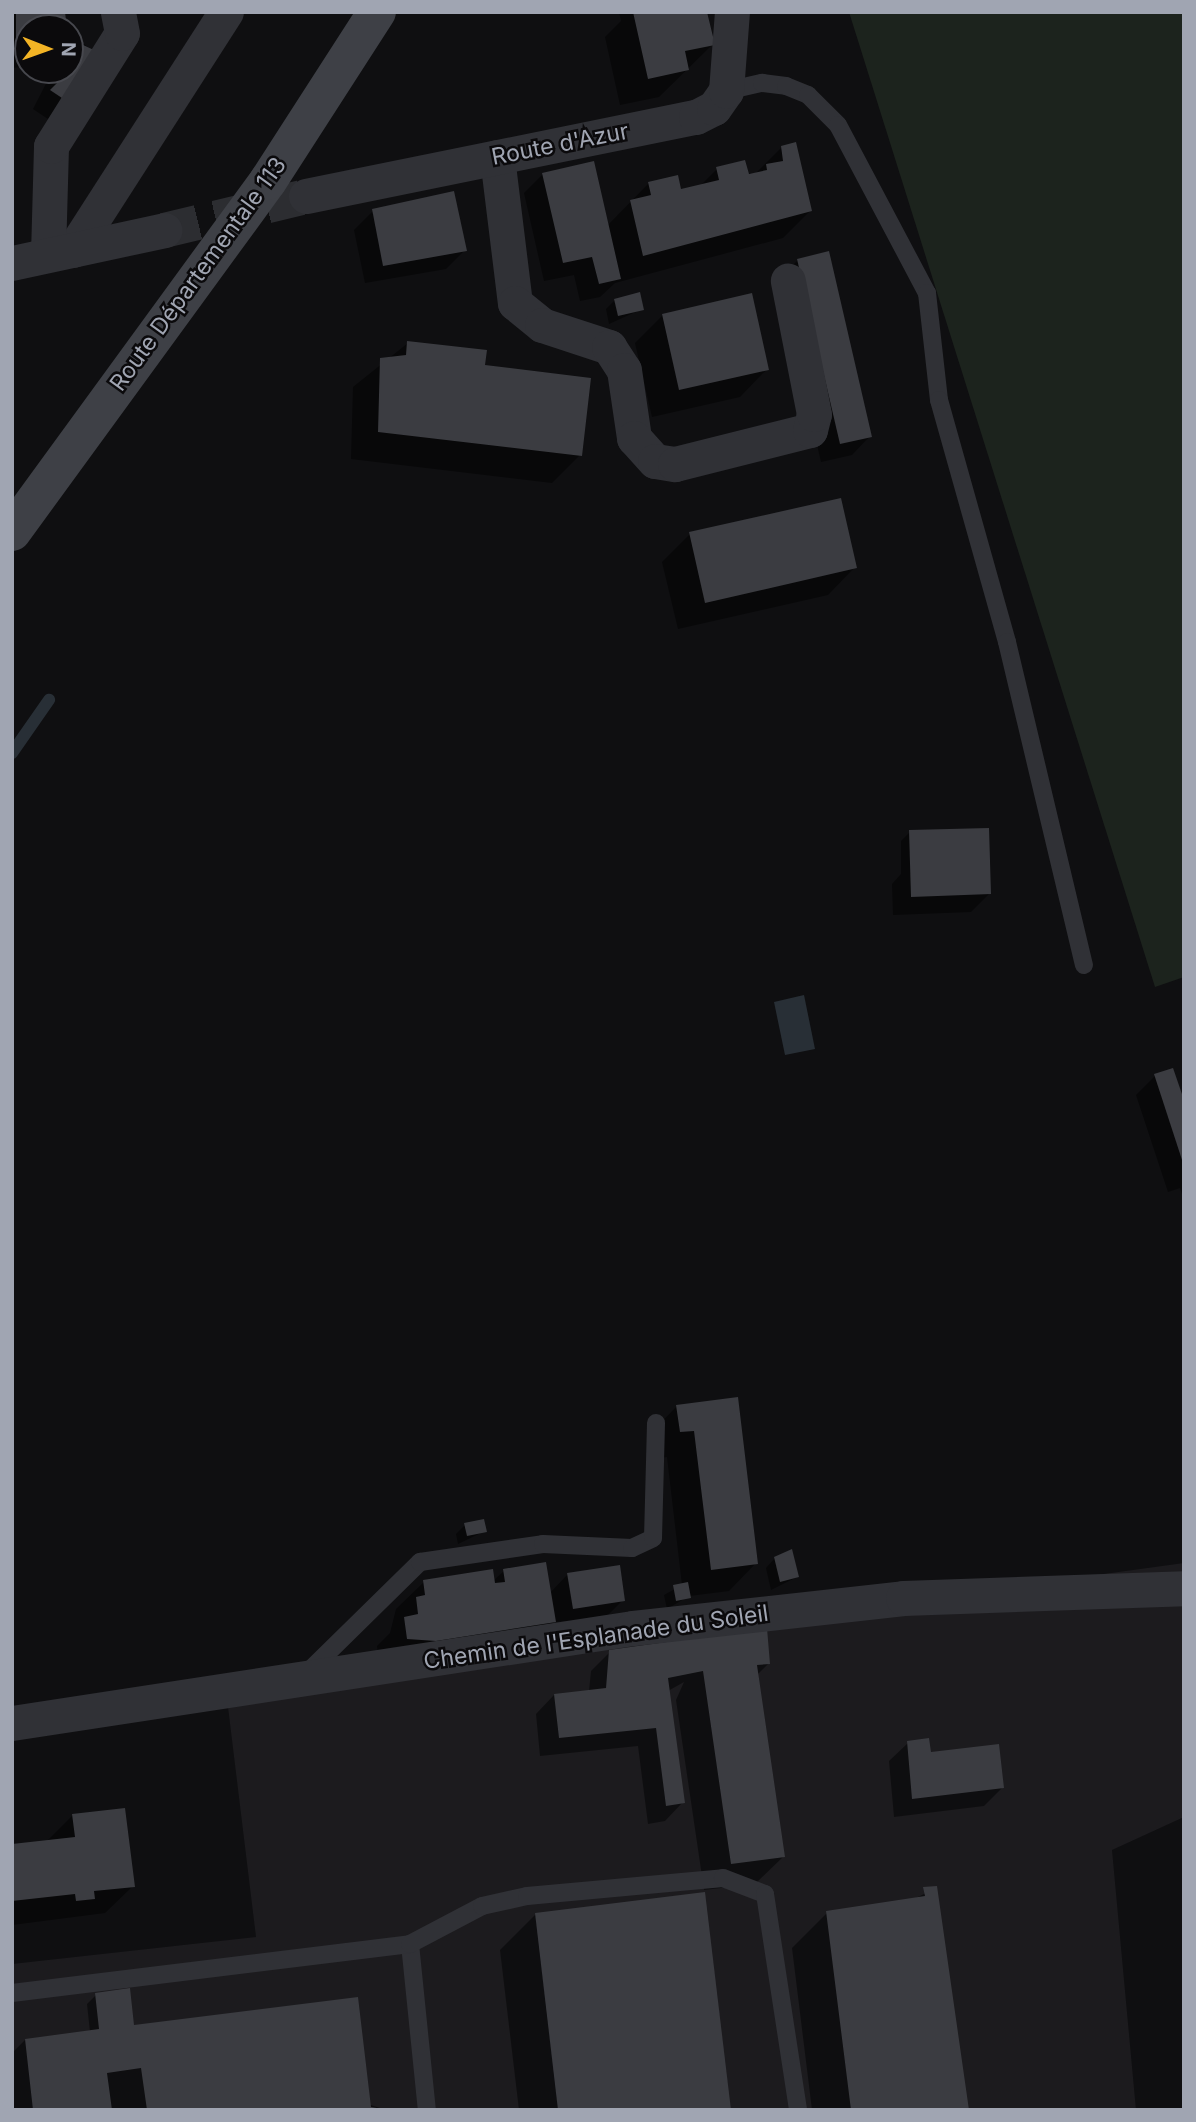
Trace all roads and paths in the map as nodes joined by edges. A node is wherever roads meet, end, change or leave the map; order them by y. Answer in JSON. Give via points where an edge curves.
{"nodes":[{"id":1,"x":226,"y":12,"type":"edge"},
{"id":2,"x":377,"y":12,"type":"edge"},
{"id":3,"x":732,"y":12,"type":"edge"},
{"id":4,"x":125,"y":19,"type":"edge"},
{"id":5,"x":726,"y":91,"type":"junction"},
{"id":6,"x":497,"y":156,"type":"junction"},
{"id":7,"x":306,"y":196,"type":"tunnel mouth"},
{"id":8,"x":164,"y":230,"type":"tunnel mouth"},
{"id":9,"x":60,"y":252,"type":"junction"},
{"id":10,"x":12,"y":263,"type":"edge"},
{"id":11,"x":788,"y":281,"type":"dead end"},
{"id":12,"x":12,"y":532,"type":"edge"},
{"id":13,"x":1084,"y":965,"type":"dead end"},
{"id":14,"x":656,"y":1423,"type":"dead end"},
{"id":15,"x":1184,"y":1588,"type":"edge"},
{"id":16,"x":302,"y":1679,"type":"junction"},
{"id":17,"x":12,"y":1723,"type":"edge"},
{"id":18,"x":410,"y":1944,"type":"junction"},
{"id":19,"x":12,"y":1993,"type":"edge"},
{"id":20,"x":427,"y":2110,"type":"edge"},
{"id":21,"x":798,"y":2110,"type":"edge"}],
"edges":[{"from":1,"to":9,"type":"street"},
{"from":2,"to":12,"type":"main road","name":"Route Départementale 113","via":[[268,181]]},
{"from":3,"to":5,"type":"street"},
{"from":4,"to":9,"type":"street","via":[[51,146]]},
{"from":5,"to":6,"type":"street","name":"Route d'Azur","via":[[714,108],[696,117]]},
{"from":5,"to":13,"type":"lane","via":[[762,83],[786,86],[808,95],[838,125],[927,293],[937,391],[1007,642]]},
{"from":6,"to":7,"type":"street","name":"Route d'Azur"},
{"from":6,"to":11,"type":"street","via":[[515,303],[541,325],[609,347],[624,370],[634,438],[656,461],[675,464],[810,430],[814,414]]},
{"from":8,"to":9,"type":"street"},
{"from":9,"to":10,"type":"street"},
{"from":14,"to":16,"type":"lane","via":[[653,1538],[632,1548],[543,1544],[420,1562]]},
{"from":15,"to":16,"type":"street","name":"Chemin de l'Esplanade du Soleil","via":[[902,1598],[633,1628]]},
{"from":16,"to":17,"type":"street","name":"Chemin de l'Esplanade du Soleil"},
{"from":18,"to":19,"type":"lane"},
{"from":18,"to":20,"type":"lane"},
{"from":18,"to":21,"type":"lane","via":[[482,1906],[527,1896],[703,1875],[746,1882],[765,1894],[774,1927]]}]}
